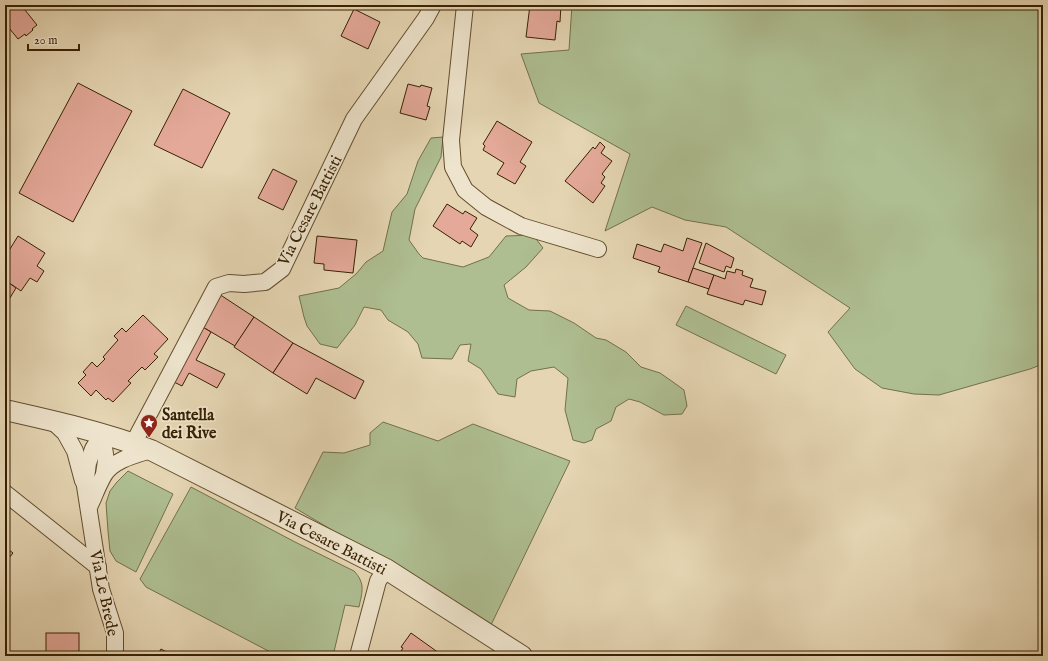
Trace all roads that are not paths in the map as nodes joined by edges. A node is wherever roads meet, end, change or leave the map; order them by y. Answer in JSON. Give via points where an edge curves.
{"nodes":[{"id":1,"x":432,"y":5,"type":"edge"},
{"id":2,"x":465,"y":5,"type":"edge"},
{"id":3,"x":598,"y":249,"type":"dead end"},
{"id":4,"x":5,"y":410,"type":"edge"},
{"id":5,"x":51,"y":420,"type":"junction"},
{"id":6,"x":102,"y":434,"type":"junction"},
{"id":7,"x":142,"y":447,"type":"junction"},
{"id":8,"x":104,"y":474,"type":"junction"},
{"id":9,"x":85,"y":486,"type":"junction"},
{"id":10,"x":5,"y":493,"type":"edge"},
{"id":11,"x":89,"y":507,"type":"junction"},
{"id":12,"x":98,"y":567,"type":"junction"},
{"id":13,"x":386,"y":569,"type":"junction"},
{"id":14,"x":500,"y":650,"type":"edge"},
{"id":15,"x":115,"y":656,"type":"edge"},
{"id":16,"x":358,"y":656,"type":"edge"},
{"id":17,"x":522,"y":656,"type":"edge"}],
"edges":[{"from":1,"to":7,"type":"street","name":"Via Cesare Battisti","via":[[426,18],[354,119],[282,268],[265,282],[229,283],[216,287]]},
{"from":2,"to":3,"type":"street","via":[[451,140],[453,167],[465,190],[486,207],[521,226]]},
{"from":4,"to":5,"type":"street","name":"Via Cesare Battisti"},
{"from":5,"to":6,"type":"street","name":"Via Cesare Battisti"},
{"from":5,"to":9,"type":"street","name":"Via Le Brede","via":[[65,434],[75,452]]},
{"from":6,"to":7,"type":"street","name":"Via Cesare Battisti"},
{"from":6,"to":8,"type":"street","via":[[105,450]]},
{"from":6,"to":9,"type":"street","name":"Via Le Brede","via":[[90,456]]},
{"from":7,"to":8,"type":"street"},
{"from":7,"to":13,"type":"street","name":"Via Cesare Battisti"},
{"from":8,"to":11,"type":"street"},
{"from":9,"to":11,"type":"street","name":"Via Le Brede"},
{"from":10,"to":12,"type":"street"},
{"from":11,"to":12,"type":"street","name":"Via Le Brede"},
{"from":12,"to":15,"type":"street","name":"Via Le Brede","via":[[101,589],[115,633]]},
{"from":13,"to":14,"type":"street","name":"Via Cesare Battisti"},
{"from":13,"to":16,"type":"street","via":[[378,581]]},
{"from":14,"to":17,"type":"street","name":"Via Cesare Battisti"}]}
